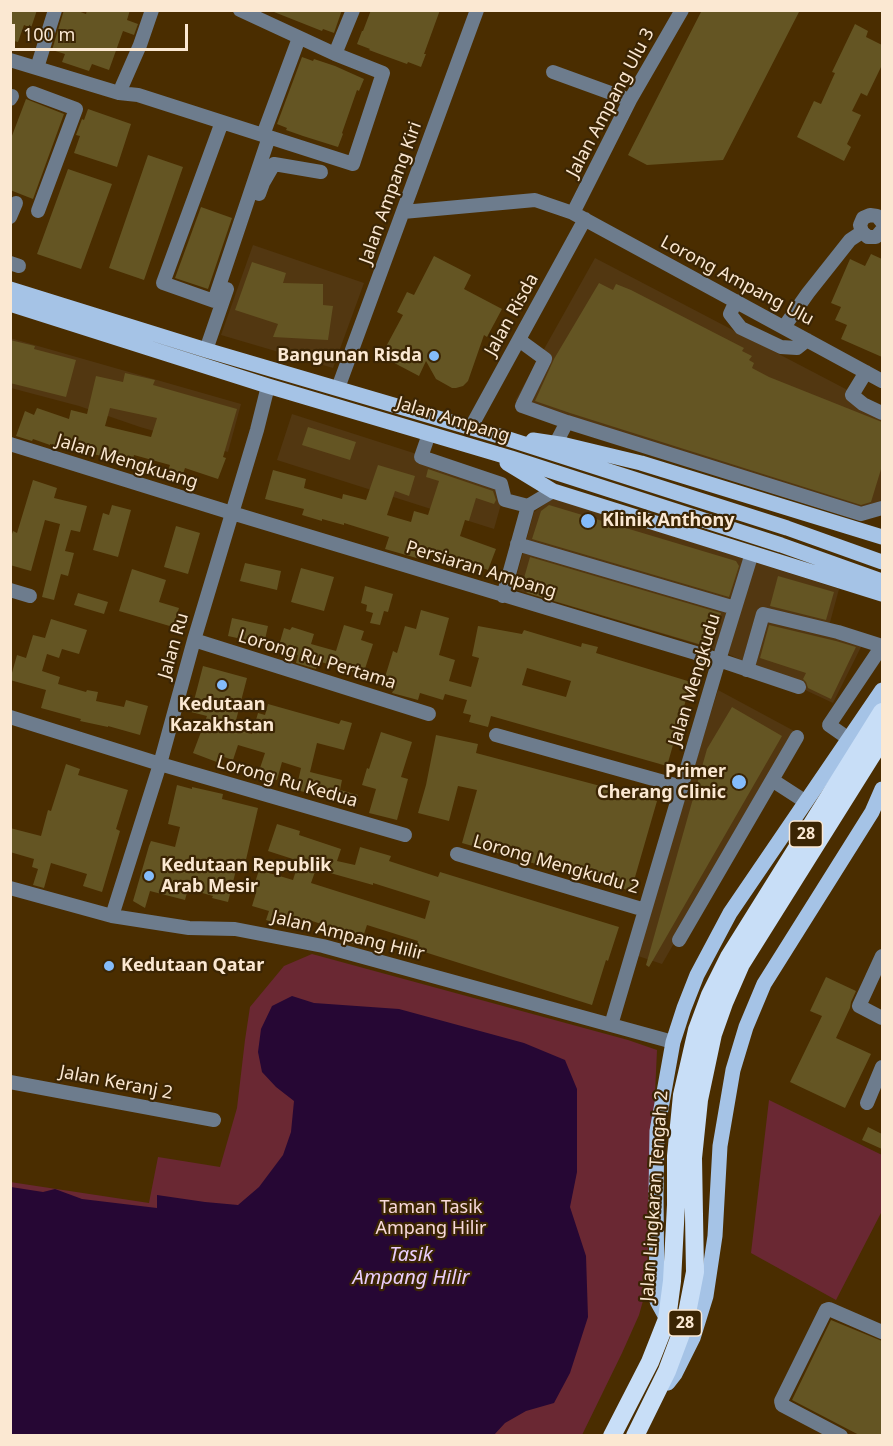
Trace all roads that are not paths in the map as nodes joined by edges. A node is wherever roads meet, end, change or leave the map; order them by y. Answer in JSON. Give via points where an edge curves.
{"nodes":[{"id":1,"x":55,"y":10,"type":"edge"},
{"id":2,"x":152,"y":10,"type":"edge"},
{"id":3,"x":240,"y":10,"type":"edge"},
{"id":4,"x":353,"y":10,"type":"edge"},
{"id":5,"x":477,"y":10,"type":"edge"},
{"id":6,"x":682,"y":10,"type":"edge"},
{"id":7,"x":299,"y":38,"type":"junction"},
{"id":8,"x":335,"y":54,"type":"junction"},
{"id":9,"x":10,"y":60,"type":"edge"},
{"id":10,"x":37,"y":68,"type":"junction"},
{"id":11,"x":553,"y":72,"type":"dead end"},
{"id":12,"x":33,"y":93,"type":"dead end"},
{"id":13,"x":119,"y":93,"type":"junction"},
{"id":14,"x":630,"y":100,"type":"junction"},
{"id":15,"x":222,"y":122,"type":"junction"},
{"id":16,"x":266,"y":136,"type":"junction"},
{"id":17,"x":321,"y":172,"type":"dead end"},
{"id":18,"x":16,"y":203,"type":"dead end"},
{"id":19,"x":38,"y":211,"type":"dead end"},
{"id":20,"x":403,"y":212,"type":"junction"},
{"id":21,"x":579,"y":216,"type":"junction"},
{"id":22,"x":10,"y":217,"type":"edge"},
{"id":23,"x":882,"y":222,"type":"edge"},
{"id":24,"x":882,"y":230,"type":"edge"},
{"id":25,"x":862,"y":232,"type":"junction"},
{"id":26,"x":10,"y":289,"type":"edge"},
{"id":27,"x":736,"y":301,"type":"junction"},
{"id":28,"x":10,"y":304,"type":"edge"},
{"id":29,"x":784,"y":327,"type":"junction"},
{"id":30,"x":519,"y":340,"type":"junction"},
{"id":31,"x":807,"y":340,"type":"junction"},
{"id":32,"x":206,"y":350,"type":"junction"},
{"id":33,"x":866,"y":372,"type":"junction"},
{"id":34,"x":882,"y":381,"type":"edge"},
{"id":35,"x":268,"y":386,"type":"junction"},
{"id":36,"x":338,"y":388,"type":"junction"},
{"id":37,"x":882,"y":413,"type":"edge"},
{"id":38,"x":567,"y":422,"type":"junction"},
{"id":39,"x":471,"y":427,"type":"junction"},
{"id":40,"x":429,"y":434,"type":"junction"},
{"id":41,"x":499,"y":436,"type":"junction"},
{"id":42,"x":556,"y":443,"type":"junction"},
{"id":43,"x":10,"y":444,"type":"edge"},
{"id":44,"x":489,"y":452,"type":"junction"},
{"id":45,"x":553,"y":491,"type":"junction"},
{"id":46,"x":528,"y":506,"type":"junction"},
{"id":47,"x":882,"y":507,"type":"edge"},
{"id":48,"x":232,"y":513,"type":"junction"},
{"id":49,"x":882,"y":535,"type":"edge"},
{"id":50,"x":517,"y":544,"type":"junction"},
{"id":51,"x":752,"y":553,"type":"junction"},
{"id":52,"x":882,"y":562,"type":"edge"},
{"id":53,"x":882,"y":581,"type":"edge"},
{"id":54,"x":10,"y":590,"type":"edge"},
{"id":55,"x":882,"y":594,"type":"edge"},
{"id":56,"x":30,"y":596,"type":"dead end"},
{"id":57,"x":503,"y":596,"type":"junction"},
{"id":58,"x":735,"y":608,"type":"junction"},
{"id":59,"x":194,"y":640,"type":"junction"},
{"id":60,"x":882,"y":646,"type":"edge"},
{"id":61,"x":718,"y":660,"type":"junction"},
{"id":62,"x":747,"y":670,"type":"junction"},
{"id":63,"x":799,"y":687,"type":"dead end"},
{"id":64,"x":882,"y":690,"type":"edge"},
{"id":65,"x":882,"y":712,"type":"edge"},
{"id":66,"x":429,"y":714,"type":"dead end"},
{"id":67,"x":10,"y":717,"type":"edge"},
{"id":68,"x":496,"y":735,"type":"dead end"},
{"id":69,"x":797,"y":737,"type":"dead end"},
{"id":70,"x":849,"y":739,"type":"junction"},
{"id":71,"x":882,"y":739,"type":"edge"},
{"id":72,"x":160,"y":764,"type":"junction"},
{"id":73,"x":772,"y":780,"type":"junction"},
{"id":74,"x":682,"y":787,"type":"junction"},
{"id":75,"x":882,"y":789,"type":"edge"},
{"id":76,"x":806,"y":802,"type":"junction"},
{"id":77,"x":405,"y":835,"type":"dead end"},
{"id":78,"x":457,"y":854,"type":"dead end"},
{"id":79,"x":10,"y":888,"type":"edge"},
{"id":80,"x":645,"y":910,"type":"junction"},
{"id":81,"x":112,"y":916,"type":"junction"},
{"id":82,"x":679,"y":940,"type":"dead end"},
{"id":83,"x":882,"y":956,"type":"edge"},
{"id":84,"x":882,"y":1018,"type":"edge"},
{"id":85,"x":611,"y":1025,"type":"junction"},
{"id":86,"x":673,"y":1042,"type":"junction"},
{"id":87,"x":882,"y":1068,"type":"edge"},
{"id":88,"x":10,"y":1082,"type":"edge"},
{"id":89,"x":867,"y":1103,"type":"dead end"},
{"id":90,"x":214,"y":1120,"type":"dead end"},
{"id":91,"x":685,"y":1203,"type":"junction"},
{"id":92,"x":667,"y":1319,"type":"junction"},
{"id":93,"x":882,"y":1332,"type":"edge"},
{"id":94,"x":645,"y":1415,"type":"junction"},
{"id":95,"x":612,"y":1436,"type":"edge"},
{"id":96,"x":635,"y":1436,"type":"edge"},
{"id":97,"x":841,"y":1436,"type":"edge"}],
"edges":[{"from":1,"to":10,"type":"street"},
{"from":2,"to":13,"type":"street"},
{"from":3,"to":7,"type":"street"},
{"from":4,"to":8,"type":"street"},
{"from":5,"to":20,"type":"street","name":"Jalan Ampang Kiri"},
{"from":6,"to":14,"type":"street","name":"Jalan Ampang Ulu 3"},
{"from":7,"to":8,"type":"street"},
{"from":7,"to":16,"type":"street"},
{"from":8,"to":16,"type":"street","via":[[383,74],[353,164]]},
{"from":9,"to":10,"type":"street"},
{"from":10,"to":13,"type":"street"},
{"from":11,"to":14,"type":"street"},
{"from":12,"to":19,"type":"street","via":[[76,109]]},
{"from":13,"to":15,"type":"street","via":[[138,95]]},
{"from":14,"to":21,"type":"street","name":"Jalan Ampang Ulu 3"},
{"from":15,"to":16,"type":"street"},
{"from":15,"to":16,"type":"street","via":[[163,283],[214,301]]},
{"from":17,"to":32,"type":"street","via":[[274,164],[263,183]]},
{"from":18,"to":22,"type":"street"},
{"from":20,"to":21,"type":"street","name":"Lorong Ampang Ulu","via":[[535,200]]},
{"from":20,"to":36,"type":"street","name":"Jalan Ampang Kiri"},
{"from":21,"to":27,"type":"street","name":"Lorong Ampang Ulu"},
{"from":21,"to":30,"type":"street","name":"Jalan Risda"},
{"from":23,"to":25,"type":"street","via":[[873,214],[866,216],[861,221]]},
{"from":24,"to":25,"type":"street","via":[[872,237]]},
{"from":25,"to":29,"type":"street","via":[[850,240]]},
{"from":26,"to":32,"type":"main road","name":"Jalan Ampang"},
{"from":27,"to":29,"type":"street","name":"Lorong Ampang Ulu"},
{"from":27,"to":31,"type":"street","via":[[730,314],[741,328],[781,347],[797,348]]},
{"from":28,"to":35,"type":"main road","name":"Jalan Ampang"},
{"from":29,"to":31,"type":"street","name":"Lorong Ampang Ulu"},
{"from":30,"to":38,"type":"street","via":[[545,360],[522,406]]},
{"from":30,"to":39,"type":"street","name":"Jalan Risda"},
{"from":31,"to":33,"type":"street","name":"Lorong Ampang Ulu"},
{"from":32,"to":36,"type":"main road","name":"Jalan Ampang"},
{"from":33,"to":34,"type":"street","name":"Lorong Ampang Ulu"},
{"from":33,"to":37,"type":"street","via":[[852,395]]},
{"from":35,"to":40,"type":"main road","name":"Jalan Ampang"},
{"from":35,"to":48,"type":"street","name":"Jalan Ru"},
{"from":36,"to":39,"type":"main road","name":"Jalan Ampang"},
{"from":38,"to":42,"type":"street"},
{"from":38,"to":47,"type":"street","via":[[861,514]]},
{"from":39,"to":41,"type":"main road","name":"Jalan Ampang"},
{"from":40,"to":44,"type":"main road","name":"Jalan Ampang"},
{"from":40,"to":46,"type":"street","via":[[422,457],[501,484],[505,500]]},
{"from":41,"to":42,"type":"main road"},
{"from":41,"to":52,"type":"main road","name":"Jalan Ampang"},
{"from":42,"to":49,"type":"main road","via":[[641,463]]},
{"from":43,"to":48,"type":"street","name":"Jalan Mengkuang"},
{"from":44,"to":45,"type":"main road"},
{"from":44,"to":53,"type":"main road","name":"Jalan Ampang"},
{"from":45,"to":46,"type":"street"},
{"from":45,"to":51,"type":"main road"},
{"from":46,"to":50,"type":"street"},
{"from":48,"to":57,"type":"street","name":"Persiaran Ampang"},
{"from":48,"to":59,"type":"street","name":"Jalan Ru"},
{"from":50,"to":57,"type":"street"},
{"from":50,"to":58,"type":"street"},
{"from":51,"to":55,"type":"main road"},
{"from":51,"to":58,"type":"street","name":"Jalan Mengkudu"},
{"from":54,"to":56,"type":"street"},
{"from":57,"to":61,"type":"street","name":"Persiaran Ampang"},
{"from":58,"to":61,"type":"street","name":"Jalan Mengkudu"},
{"from":59,"to":66,"type":"street","name":"Lorong Ru Pertama"},
{"from":59,"to":72,"type":"street","name":"Jalan Ru"},
{"from":60,"to":62,"type":"street","via":[[763,614]]},
{"from":60,"to":70,"type":"street","via":[[829,725]]},
{"from":61,"to":62,"type":"street","name":"Persiaran Ampang"},
{"from":61,"to":74,"type":"street","name":"Jalan Mengkudu"},
{"from":62,"to":63,"type":"street","name":"Persiaran Ampang"},
{"from":64,"to":70,"type":"main road"},
{"from":65,"to":91,"type":"highway","name":"Jalan Lingkaran Tengah 2","number":"28","via":[[729,957],[710,995],[697,1030],[682,1095],[676,1156]]},
{"from":67,"to":72,"type":"street"},
{"from":68,"to":74,"type":"street"},
{"from":69,"to":73,"type":"street"},
{"from":70,"to":76,"type":"main road"},
{"from":71,"to":91,"type":"highway","name":"Jalan Lingkaran Tengah 2","number":"28","via":[[741,964],[724,1003],[699,1100]]},
{"from":72,"to":77,"type":"street","name":"Lorong Ru Kedua"},
{"from":72,"to":81,"type":"street","name":"Jalan Ru"},
{"from":73,"to":76,"type":"street"},
{"from":73,"to":82,"type":"street"},
{"from":74,"to":80,"type":"street","name":"Jalan Mengkudu"},
{"from":75,"to":94,"type":"main road","via":[[872,812],[764,984],[746,1027],[733,1070],[720,1146],[715,1236],[706,1296],[689,1347]]},
{"from":76,"to":86,"type":"main road","via":[[730,913],[697,975]]},
{"from":78,"to":80,"type":"street","name":"Lorong Mengkudu 2"},
{"from":79,"to":81,"type":"street","name":"Jalan Ampang Hilir"},
{"from":80,"to":85,"type":"street","name":"Jalan Mengkudu"},
{"from":81,"to":85,"type":"street","name":"Jalan Ampang Hilir","via":[[189,928],[235,929],[315,944]]},
{"from":83,"to":84,"type":"street","via":[[859,1006]]},
{"from":85,"to":86,"type":"street","name":"Jalan Ampang Hilir"},
{"from":86,"to":92,"type":"main road","via":[[657,1131],[657,1301]]},
{"from":87,"to":89,"type":"street"},
{"from":88,"to":90,"type":"street","name":"Jalan Keranj 2"},
{"from":91,"to":92,"type":"highway","name":"Jalan Lingkaran Tengah 2","number":"28"},
{"from":91,"to":94,"type":"highway","name":"Jalan Lingkaran Tengah 2","number":"28","via":[[695,1272],[685,1323]]},
{"from":92,"to":95,"type":"highway","name":"Jalan Lingkaran Tengah 2","number":"28"},
{"from":93,"to":97,"type":"street","via":[[826,1310],[781,1401]]},
{"from":94,"to":96,"type":"highway","name":"Jalan Lingkaran Tengah 2","number":"28"}]}
